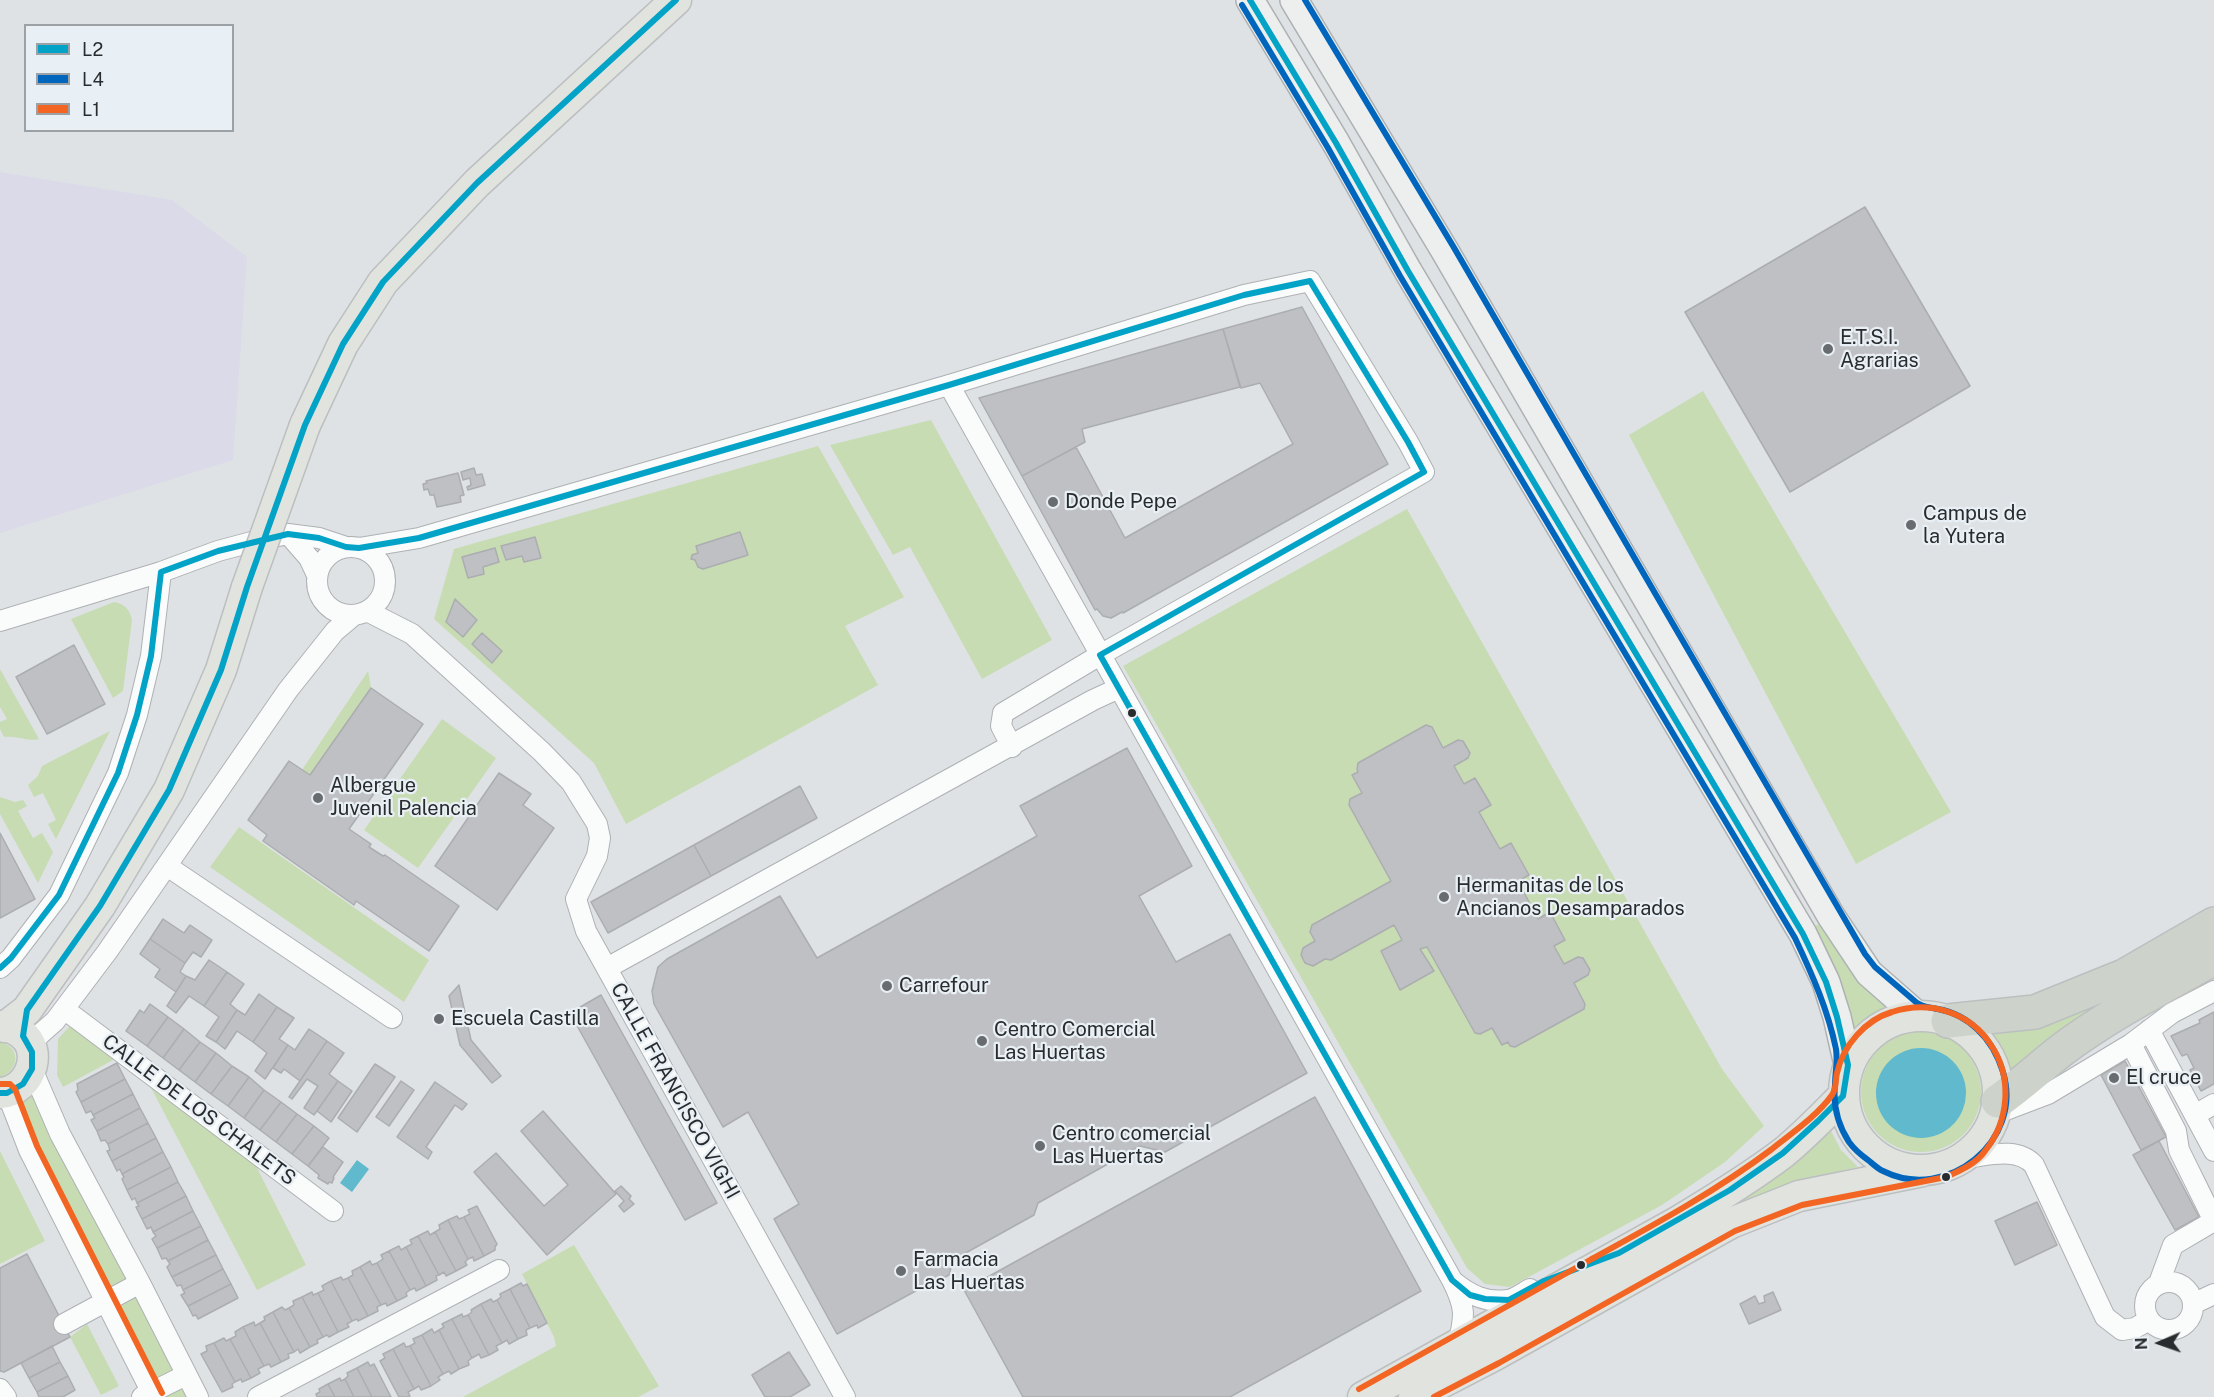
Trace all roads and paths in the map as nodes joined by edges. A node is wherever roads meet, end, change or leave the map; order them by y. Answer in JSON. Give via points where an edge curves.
{"nodes":[{"id":1,"x":676,"y":0,"type":"edge"},
{"id":2,"x":1250,"y":0,"type":"edge"},
{"id":3,"x":1294,"y":0,"type":"edge"},
{"id":4,"x":949,"y":385,"type":"junction"},
{"id":5,"x":288,"y":534,"type":"junction"},
{"id":6,"x":419,"y":538,"type":"junction"},
{"id":7,"x":352,"y":548,"type":"junction"},
{"id":8,"x":161,"y":572,"type":"junction"},
{"id":9,"x":317,"y":575,"type":"junction"},
{"id":10,"x":385,"y":581,"type":"junction"},
{"id":11,"x":361,"y":613,"type":"junction"},
{"id":12,"x":0,"y":621,"type":"edge"},
{"id":13,"x":412,"y":634,"type":"junction"},
{"id":14,"x":1100,"y":655,"type":"junction"},
{"id":15,"x":1119,"y":688,"type":"junction"},
{"id":16,"x":1012,"y":747,"type":"junction"},
{"id":17,"x":167,"y":866,"type":"junction"},
{"id":18,"x":2214,"y":924,"type":"edge"},
{"id":19,"x":2214,"y":958,"type":"edge"},
{"id":20,"x":0,"y":968,"type":"edge"},
{"id":21,"x":607,"y":968,"type":"junction"},
{"id":22,"x":2214,"y":991,"type":"edge"},
{"id":23,"x":64,"y":1009,"type":"junction"},
{"id":24,"x":392,"y":1018,"type":"dead end"},
{"id":25,"x":1933,"y":1018,"type":"junction"},
{"id":26,"x":2149,"y":1030,"type":"junction"},
{"id":27,"x":19,"y":1035,"type":"edge"},
{"id":28,"x":2131,"y":1044,"type":"junction"},
{"id":29,"x":1848,"y":1065,"type":"junction"},
{"id":30,"x":4,"y":1093,"type":"edge"},
{"id":31,"x":1843,"y":1095,"type":"junction"},
{"id":32,"x":2214,"y":1104,"type":"edge"},
{"id":33,"x":1997,"y":1108,"type":"junction"},
{"id":34,"x":2195,"y":1115,"type":"junction"},
{"id":35,"x":2214,"y":1151,"type":"edge"},
{"id":36,"x":1964,"y":1158,"type":"junction"},
{"id":37,"x":1923,"y":1171,"type":"junction"},
{"id":38,"x":333,"y":1211,"type":"dead end"},
{"id":39,"x":2214,"y":1221,"type":"edge"},
{"id":40,"x":1619,"y":1253,"type":"junction"},
{"id":41,"x":499,"y":1270,"type":"dead end"},
{"id":42,"x":1452,"y":1280,"type":"junction"},
{"id":43,"x":140,"y":1283,"type":"junction"},
{"id":44,"x":2159,"y":1283,"type":"junction"},
{"id":45,"x":2214,"y":1294,"type":"edge"},
{"id":46,"x":105,"y":1300,"type":"junction"},
{"id":47,"x":2194,"y":1303,"type":"junction"},
{"id":48,"x":2149,"y":1320,"type":"junction"},
{"id":49,"x":64,"y":1324,"type":"dead end"},
{"id":50,"x":1458,"y":1345,"type":"junction"},
{"id":51,"x":186,"y":1375,"type":"junction"},
{"id":52,"x":0,"y":1389,"type":"edge"},
{"id":53,"x":149,"y":1395,"type":"edge"},
{"id":54,"x":6,"y":1397,"type":"edge"},
{"id":55,"x":198,"y":1397,"type":"edge"},
{"id":56,"x":258,"y":1397,"type":"edge"},
{"id":57,"x":845,"y":1397,"type":"edge"},
{"id":58,"x":1363,"y":1397,"type":"edge"},
{"id":59,"x":1414,"y":1397,"type":"edge"}],
"edges":[{"from":1,"to":27,"type":"main road","bridge":true,"via":[[477,183],[383,282],[342,344],[305,425],[222,670],[169,790]]},
{"from":2,"to":29,"type":"main road","via":[[1803,934],[1826,982]]},
{"from":3,"to":25,"type":"main road","via":[[1445,251],[1831,916],[1869,973]]},
{"from":4,"to":6,"type":"street"},
{"from":4,"to":14,"type":"street"},
{"from":4,"to":14,"type":"street","via":[[1245,295],[1310,281],[1408,442],[1424,472]]},
{"from":5,"to":7,"type":"street"},
{"from":5,"to":8,"type":"street","via":[[218,551]]},
{"from":5,"to":9,"type":"street","via":[[309,558]]},
{"from":6,"to":7,"type":"street"},
{"from":6,"to":10,"type":"street","via":[[392,558]]},
{"from":7,"to":9,"type":"street","via":[[339,549],[327,557]]},
{"from":7,"to":10,"type":"street","via":[[369,552],[377,560]]},
{"from":8,"to":12,"type":"street"},
{"from":8,"to":20,"type":"street","via":[[151,656],[118,773],[59,895]]},
{"from":9,"to":11,"type":"street","via":[[318,589],[332,610],[343,615]]},
{"from":10,"to":11,"type":"street","via":[[376,605]]},
{"from":10,"to":13,"type":"street","via":[[394,609]]},
{"from":11,"to":13,"type":"street"},
{"from":11,"to":17,"type":"street","via":[[335,631],[288,690]]},
{"from":13,"to":21,"type":"street","via":[[542,752],[571,782],[597,824],[597,856],[576,898],[586,931]]},
{"from":14,"to":15,"type":"street"},
{"from":14,"to":16,"type":"street","via":[[1003,713],[1001,726]]},
{"from":15,"to":16,"type":"street","name":"CALLE FRANCISCO VIGHI"},
{"from":15,"to":42,"type":"street"},
{"from":16,"to":21,"type":"street","name":"CALLE FRANCISCO VIGHI"},
{"from":17,"to":23,"type":"street"},
{"from":17,"to":24,"type":"street"},
{"from":18,"to":25,"type":"highway","via":[[2124,976],[2035,1012]]},
{"from":19,"to":33,"type":"highway","via":[[2062,1050]]},
{"from":21,"to":57,"type":"street","name":"CALLE FRANCISCO VIGHI"},
{"from":22,"to":26,"type":"street"},
{"from":23,"to":27,"type":"street","via":[[55,1021]]},
{"from":23,"to":38,"type":"street","name":"CALLE DE LOS CHALETS"},
{"from":25,"to":29,"type":"main road","via":[[1896,1020],[1875,1030]]},
{"from":25,"to":33,"type":"main road","via":[[1966,1030],[1981,1044],[1997,1081]]},
{"from":26,"to":28,"type":"street"},
{"from":26,"to":34,"type":"street"},
{"from":27,"to":30,"type":"main road","via":[[22,1084]]},
{"from":27,"to":43,"type":"street","via":[[60,1134]]},
{"from":28,"to":33,"type":"street","via":[[2048,1095]]},
{"from":28,"to":39,"type":"street","via":[[2176,1131],[2179,1150]]},
{"from":29,"to":31,"type":"main road"},
{"from":30,"to":46,"type":"street"},
{"from":31,"to":37,"type":"main road","via":[[1847,1119],[1877,1158],[1898,1168]]},
{"from":31,"to":40,"type":"main road","via":[[1783,1153],[1679,1221]]},
{"from":32,"to":34,"type":"street"},
{"from":33,"to":36,"type":"main road","via":[[1983,1139]]},
{"from":34,"to":35,"type":"street"},
{"from":36,"to":37,"type":"main road","via":[[1944,1168]]},
{"from":36,"to":48,"type":"street","via":[[2015,1153],[2027,1157],[2034,1164],[2105,1317],[2122,1330]]},
{"from":37,"to":59,"type":"main road","via":[[1799,1196],[1731,1222]]},
{"from":39,"to":44,"type":"street","via":[[2173,1245]]},
{"from":40,"to":42,"type":"street","via":[[1544,1281],[1509,1300],[1470,1295]]},
{"from":40,"to":50,"type":"main road"},
{"from":41,"to":56,"type":"street"},
{"from":42,"to":50,"type":"street","via":[[1462,1301],[1464,1320]]},
{"from":43,"to":46,"type":"street"},
{"from":43,"to":51,"type":"street"},
{"from":44,"to":47,"type":"street","via":[[2175,1281],[2187,1287]]},
{"from":44,"to":48,"type":"street","via":[[2149,1290],[2144,1302]]},
{"from":45,"to":47,"type":"street"},
{"from":46,"to":49,"type":"street"},
{"from":46,"to":53,"type":"street"},
{"from":47,"to":48,"type":"street","via":[[2191,1319],[2180,1329],[2159,1329]]},
{"from":50,"to":58,"type":"main road"},
{"from":51,"to":53,"type":"street"},
{"from":51,"to":55,"type":"street"},
{"from":52,"to":54,"type":"street"}]}
